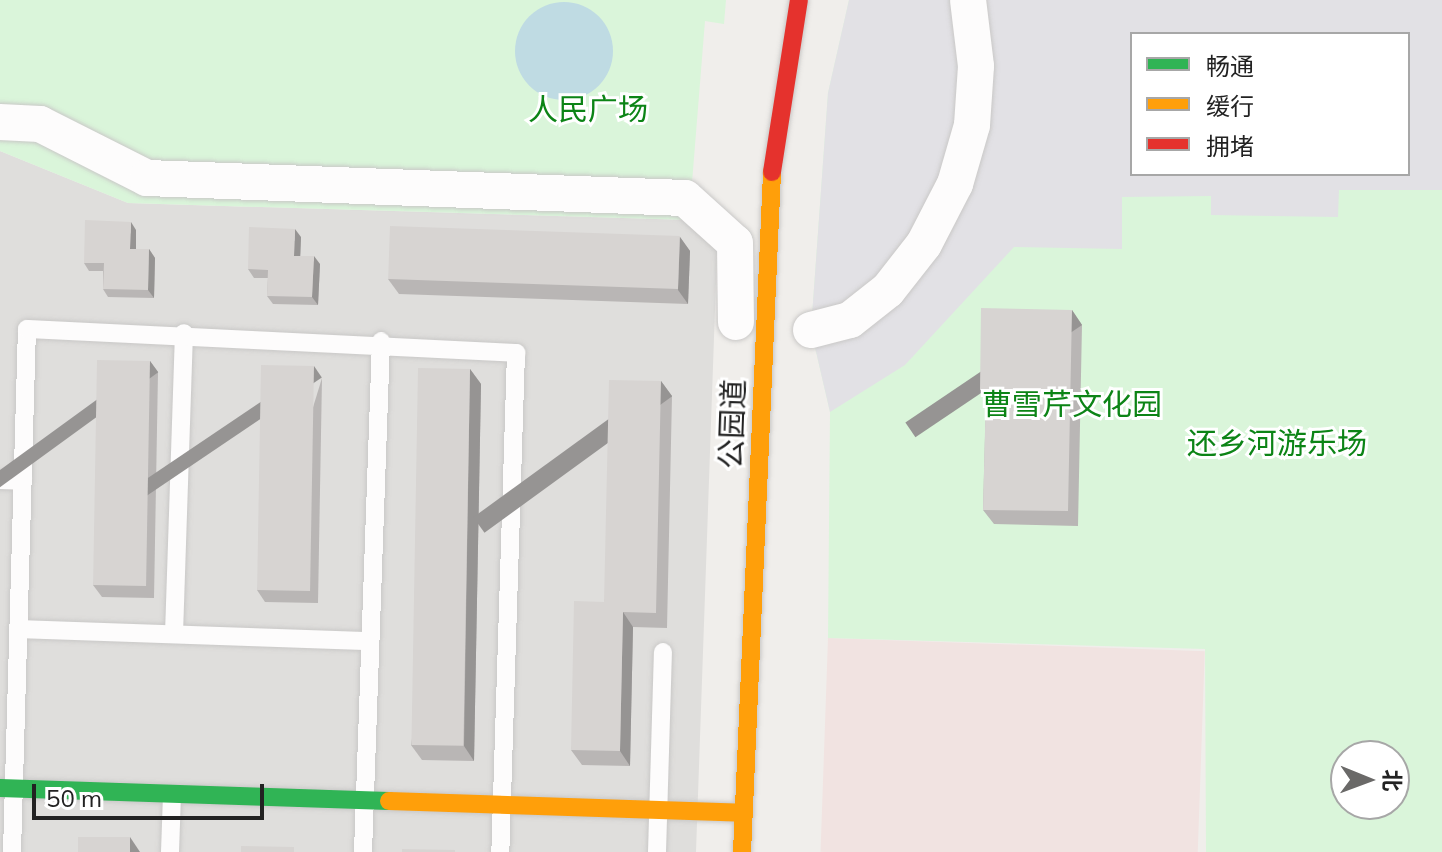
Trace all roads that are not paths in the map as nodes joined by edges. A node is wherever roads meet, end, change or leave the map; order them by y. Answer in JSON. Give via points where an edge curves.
{"nodes":[{"id":1,"x":799,"y":0,"type":"edge"},
{"id":2,"x":968,"y":0,"type":"edge"},
{"id":3,"x":0,"y":122,"type":"edge"},
{"id":4,"x":736,"y":322,"type":"dead end"},
{"id":5,"x":811,"y":330,"type":"dead end"},
{"id":6,"x":184,"y":333,"type":"junction"},
{"id":7,"x":381,"y":341,"type":"junction"},
{"id":8,"x":0,"y":480,"type":"edge"},
{"id":9,"x":23,"y":481,"type":"junction"},
{"id":10,"x":19,"y":629,"type":"junction"},
{"id":11,"x":174,"y":634,"type":"junction"},
{"id":12,"x":370,"y":641,"type":"junction"},
{"id":13,"x":663,"y":652,"type":"dead end"},
{"id":14,"x":7,"y":789,"type":"edge"},
{"id":15,"x":172,"y":796,"type":"junction"},
{"id":16,"x":365,"y":802,"type":"junction"},
{"id":17,"x":501,"y":805,"type":"junction"},
{"id":18,"x":658,"y":810,"type":"junction"},
{"id":19,"x":743,"y":813,"type":"junction"},
{"id":20,"x":12,"y":852,"type":"edge"},
{"id":21,"x":170,"y":852,"type":"edge"},
{"id":22,"x":363,"y":852,"type":"edge"},
{"id":23,"x":500,"y":852,"type":"edge"},
{"id":24,"x":657,"y":852,"type":"edge"},
{"id":25,"x":742,"y":852,"type":"edge"}],
"edges":[{"from":1,"to":19,"type":"main road","name":"公园道","via":[[769,190]]},
{"from":2,"to":5,"type":"street","via":[[976,66],[972,125],[955,184],[924,244],[888,290],[850,320]]},
{"from":3,"to":4,"type":"street","via":[[40,124],[147,178],[685,198],[735,243]]},
{"from":6,"to":7,"type":"lane"},
{"from":6,"to":9,"type":"lane","via":[[27,329]]},
{"from":6,"to":11,"type":"lane"},
{"from":7,"to":12,"type":"lane"},
{"from":7,"to":17,"type":"lane","via":[[412,351],[516,353]]},
{"from":8,"to":9,"type":"lane"},
{"from":9,"to":10,"type":"lane"},
{"from":10,"to":11,"type":"lane"},
{"from":10,"to":14,"type":"lane"},
{"from":11,"to":12,"type":"lane"},
{"from":12,"to":16,"type":"lane"},
{"from":13,"to":18,"type":"lane"},
{"from":14,"to":15,"type":"main road"},
{"from":14,"to":20,"type":"lane"},
{"from":15,"to":16,"type":"main road"},
{"from":15,"to":21,"type":"lane"},
{"from":16,"to":17,"type":"main road"},
{"from":16,"to":22,"type":"lane"},
{"from":17,"to":18,"type":"main road"},
{"from":17,"to":23,"type":"lane"},
{"from":18,"to":19,"type":"main road"},
{"from":18,"to":24,"type":"lane"},
{"from":19,"to":25,"type":"main road","name":"公园道"}]}
